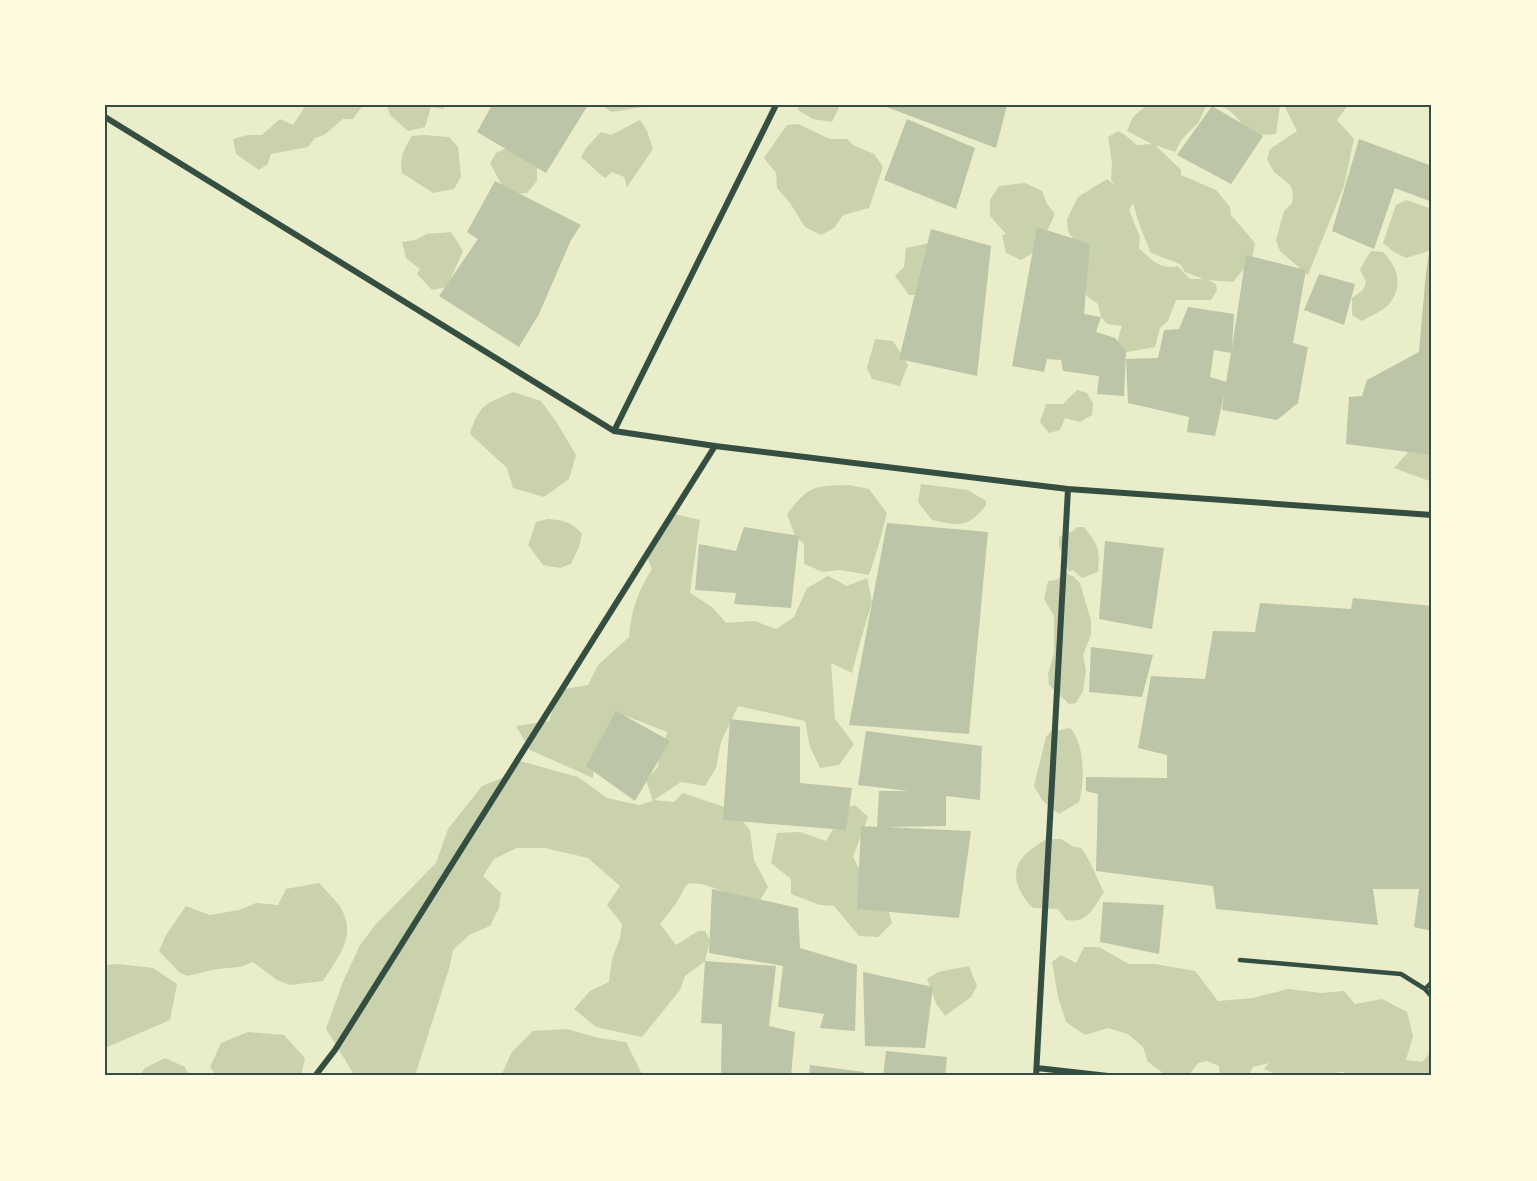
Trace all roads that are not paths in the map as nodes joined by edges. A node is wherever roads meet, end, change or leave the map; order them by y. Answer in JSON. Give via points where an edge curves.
{"nodes":[{"id":1,"x":776,"y":105,"type":"edge"},
{"id":2,"x":105,"y":117,"type":"edge"},
{"id":3,"x":614,"y":430,"type":"junction"},
{"id":4,"x":715,"y":446,"type":"junction"},
{"id":5,"x":1068,"y":489,"type":"junction"},
{"id":6,"x":1432,"y":515,"type":"edge"},
{"id":7,"x":1240,"y":960,"type":"dead end"},
{"id":8,"x":1432,"y":982,"type":"edge"},
{"id":9,"x":1425,"y":988,"type":"junction"},
{"id":10,"x":1432,"y":997,"type":"edge"},
{"id":11,"x":1037,"y":1068,"type":"junction"},
{"id":12,"x":315,"y":1076,"type":"edge"},
{"id":13,"x":1036,"y":1076,"type":"edge"},
{"id":14,"x":1108,"y":1076,"type":"edge"}],
"edges":[{"from":1,"to":3,"type":"street"},
{"from":2,"to":3,"type":"street"},
{"from":3,"to":4,"type":"street"},
{"from":4,"to":5,"type":"street"},
{"from":4,"to":12,"type":"street"},
{"from":5,"to":6,"type":"street"},
{"from":5,"to":11,"type":"street"},
{"from":7,"to":9,"type":"lane","via":[[1401,974]]},
{"from":8,"to":9,"type":"lane"},
{"from":9,"to":10,"type":"lane"},
{"from":11,"to":13,"type":"street"},
{"from":11,"to":14,"type":"street"}]}
